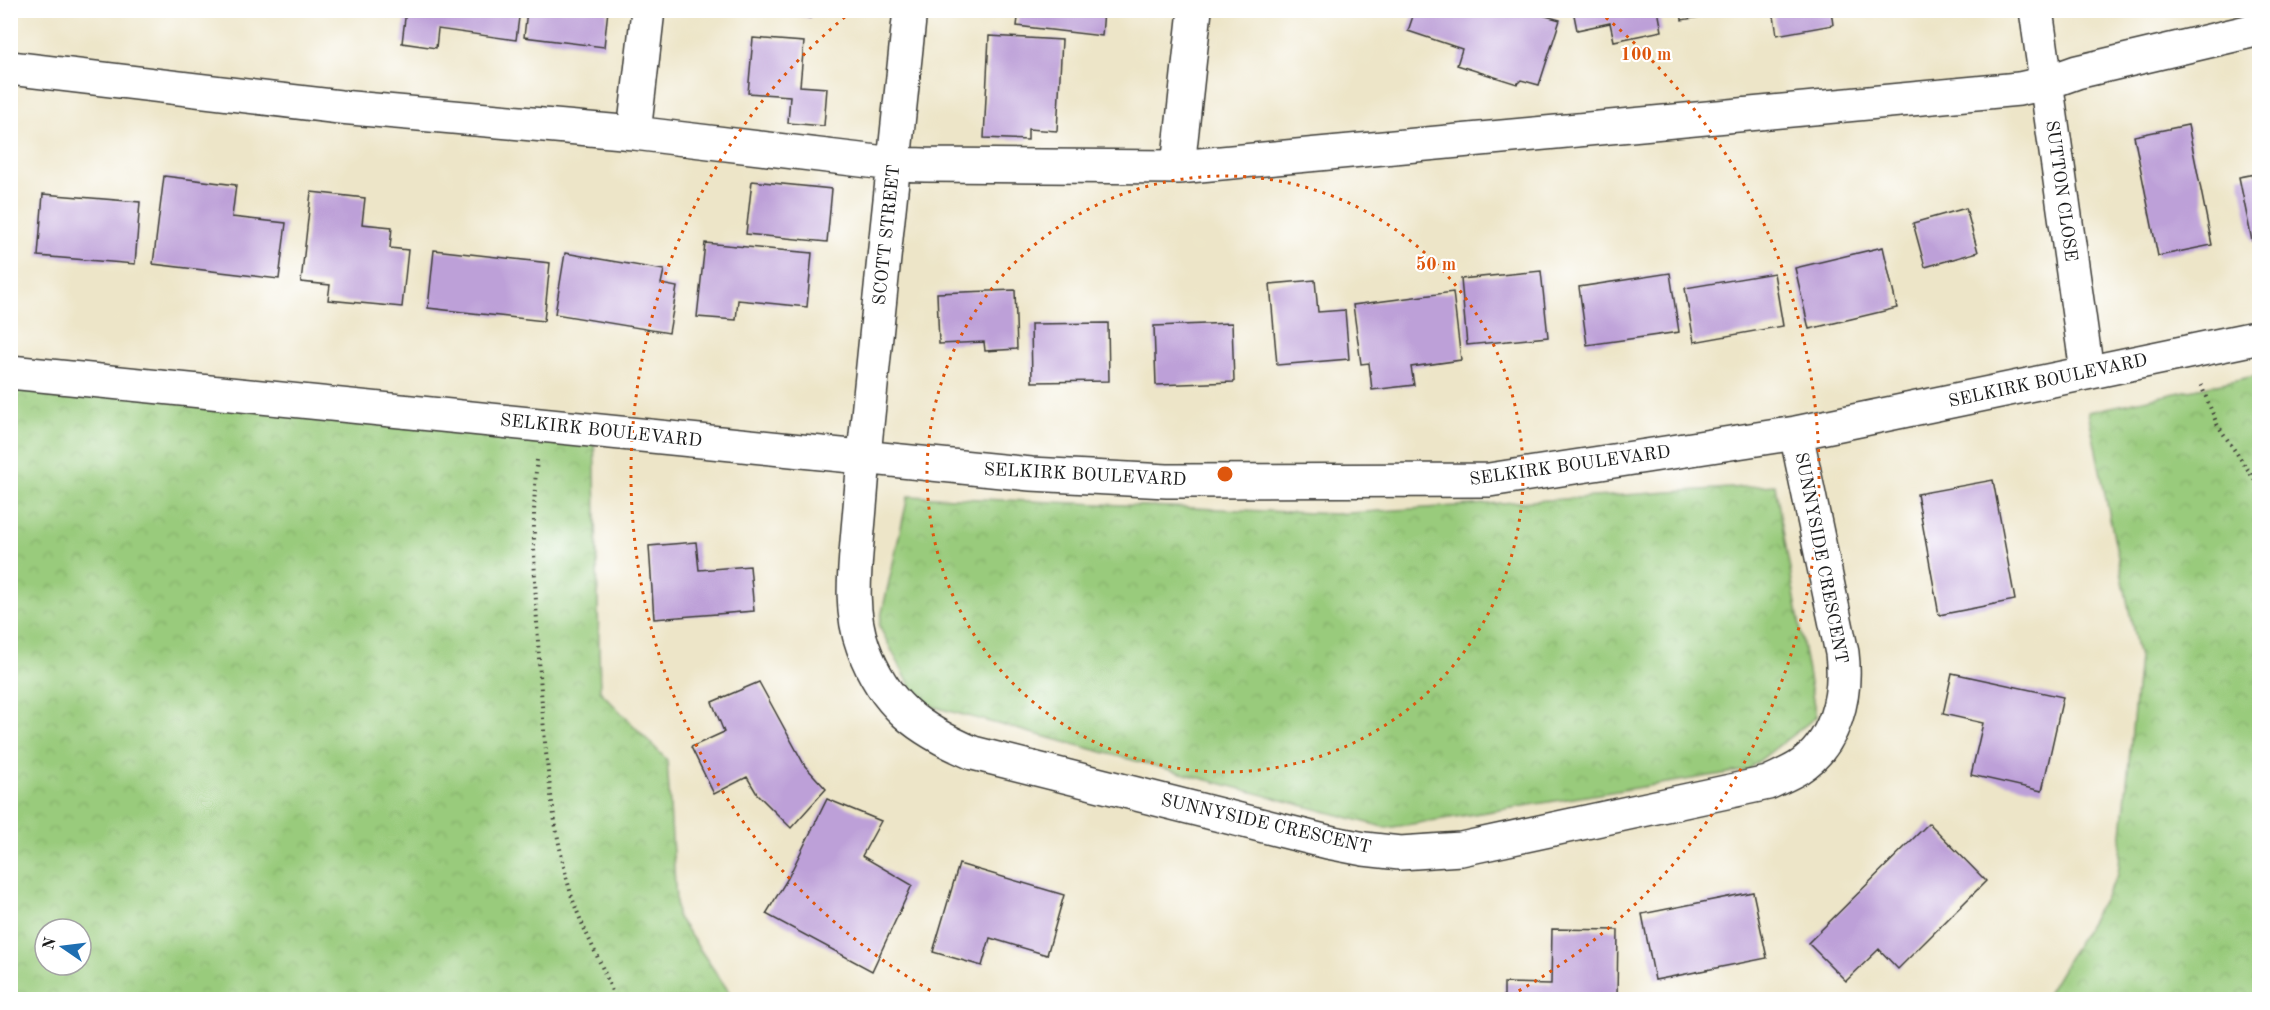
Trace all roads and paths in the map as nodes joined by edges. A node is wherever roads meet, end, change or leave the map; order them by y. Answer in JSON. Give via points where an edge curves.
{"nodes":[{"id":1,"x":648,"y":10,"type":"edge"},
{"id":2,"x":910,"y":10,"type":"edge"},
{"id":3,"x":1195,"y":10,"type":"edge"},
{"id":4,"x":2036,"y":10,"type":"edge"},
{"id":5,"x":2259,"y":29,"type":"edge"},
{"id":6,"x":10,"y":68,"type":"edge"},
{"id":7,"x":2046,"y":83,"type":"junction"},
{"id":8,"x":634,"y":133,"type":"junction"},
{"id":9,"x":894,"y":164,"type":"junction"},
{"id":10,"x":1178,"y":167,"type":"junction"},
{"id":11,"x":2259,"y":337,"type":"edge"},
{"id":12,"x":2192,"y":351,"type":"junction"},
{"id":13,"x":10,"y":372,"type":"edge"},
{"id":14,"x":2087,"y":372,"type":"junction"},
{"id":15,"x":541,"y":425,"type":"junction"},
{"id":16,"x":1796,"y":433,"type":"junction"},
{"id":17,"x":864,"y":459,"type":"junction"},
{"id":18,"x":2259,"y":488,"type":"edge"},
{"id":19,"x":615,"y":999,"type":"edge"}],
"edges":[{"from":1,"to":8,"type":"street"},
{"from":2,"to":9,"type":"street","name":"SCOTT STREET"},
{"from":3,"to":10,"type":"street"},
{"from":4,"to":7,"type":"street","name":"SUTTON CLOSE"},
{"from":5,"to":7,"type":"street","via":[[2077,72]]},
{"from":6,"to":8,"type":"street","via":[[340,107]]},
{"from":7,"to":10,"type":"street","via":[[2019,89]]},
{"from":7,"to":14,"type":"street","name":"SUTTON CLOSE"},
{"from":8,"to":9,"type":"street"},
{"from":9,"to":10,"type":"street"},
{"from":9,"to":17,"type":"street","name":"SCOTT STREET"},
{"from":11,"to":12,"type":"street","name":"SELKIRK BOULEVARD"},
{"from":12,"to":14,"type":"street","name":"SELKIRK BOULEVARD"},
{"from":12,"to":18,"type":"path","via":[[2217,424]]},
{"from":13,"to":15,"type":"street","name":"SELKIRK BOULEVARD"},
{"from":14,"to":16,"type":"street","name":"SELKIRK BOULEVARD"},
{"from":15,"to":17,"type":"street","name":"SELKIRK BOULEVARD"},
{"from":15,"to":19,"type":"path","via":[[534,486],[533,549],[543,729],[558,837],[572,897]]},
{"from":16,"to":17,"type":"street","name":"SELKIRK BOULEVARD","via":[[1489,480],[1123,479]]},
{"from":16,"to":17,"type":"street","name":"SUNNYSIDE CRESCENT","via":[[1845,677],[1831,731],[1816,752],[1799,768],[1768,783],[1461,849],[1400,853],[1328,842],[973,753],[942,740],[913,721],[873,672],[855,610]]}]}
